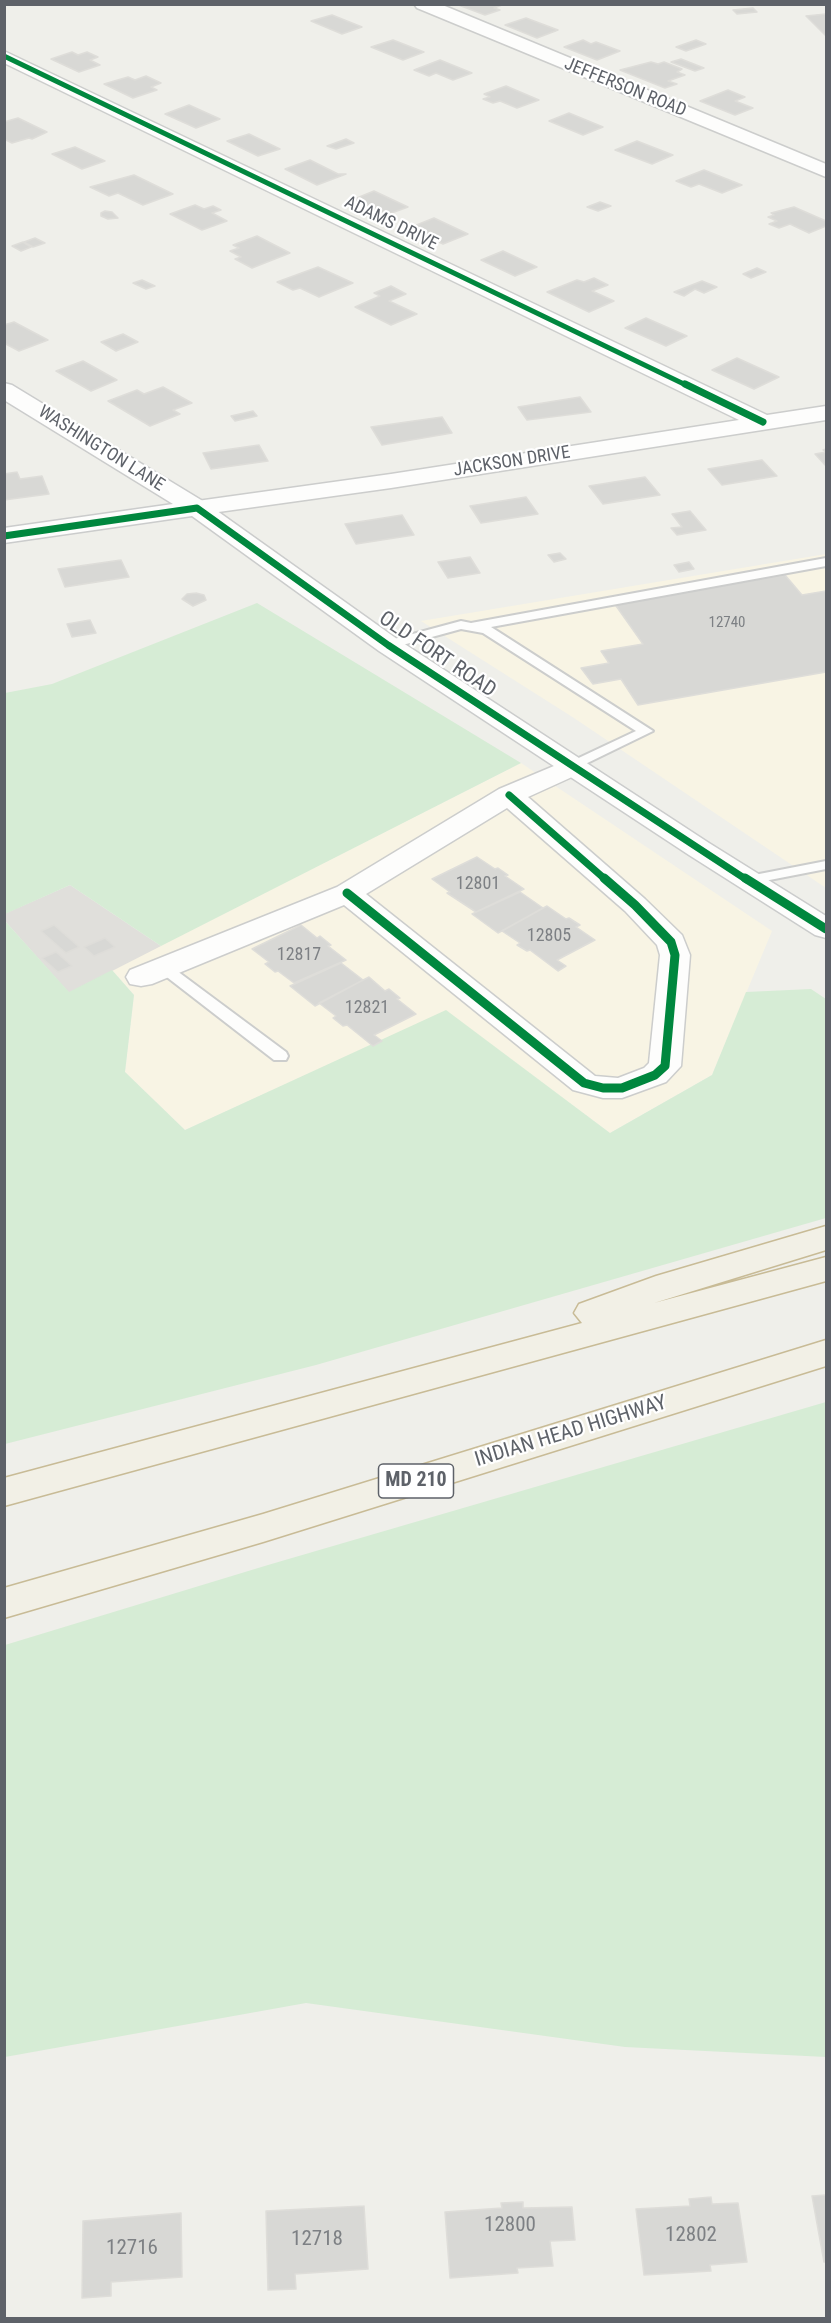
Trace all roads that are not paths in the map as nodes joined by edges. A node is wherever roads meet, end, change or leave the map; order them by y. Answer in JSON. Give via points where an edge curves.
{"nodes":[{"id":1,"x":423,"y":4,"type":"edge"},
{"id":2,"x":4,"y":56,"type":"edge"},
{"id":3,"x":826,"y":171,"type":"edge"},
{"id":4,"x":4,"y":390,"type":"edge"},
{"id":5,"x":826,"y":413,"type":"edge"},
{"id":6,"x":763,"y":422,"type":"junction"},
{"id":7,"x":196,"y":508,"type":"junction"},
{"id":8,"x":4,"y":536,"type":"edge"},
{"id":9,"x":826,"y":562,"type":"edge"},
{"id":10,"x":474,"y":627,"type":"junction"},
{"id":11,"x":388,"y":645,"type":"junction"},
{"id":12,"x":573,"y":766,"type":"junction"},
{"id":13,"x":509,"y":795,"type":"junction"},
{"id":14,"x":826,"y":865,"type":"edge"},
{"id":15,"x":749,"y":880,"type":"junction"},
{"id":16,"x":347,"y":894,"type":"junction"},
{"id":17,"x":826,"y":929,"type":"edge"},
{"id":18,"x":153,"y":972,"type":"joint"},
{"id":19,"x":280,"y":1056,"type":"dead end"},
{"id":20,"x":826,"y":1238,"type":"edge"},
{"id":21,"x":826,"y":1269,"type":"edge"},
{"id":22,"x":826,"y":1353,"type":"edge"},
{"id":23,"x":384,"y":1389,"type":"junction"},
{"id":24,"x":4,"y":1492,"type":"edge"},
{"id":25,"x":4,"y":1603,"type":"edge"}],
"edges":[{"from":1,"to":3,"type":"street","name":"JEFFERSON ROAD"},
{"from":2,"to":6,"type":"street","name":"ADAMS DRIVE"},
{"from":4,"to":7,"type":"street","name":"WASHINGTON LANE"},
{"from":5,"to":6,"type":"street","name":"JACKSON DRIVE"},
{"from":6,"to":7,"type":"street","name":"JACKSON DRIVE"},
{"from":7,"to":8,"type":"street"},
{"from":7,"to":11,"type":"street","name":"OLD FORT ROAD"},
{"from":9,"to":10,"type":"lane"},
{"from":10,"to":11,"type":"lane","via":[[461,625]]},
{"from":10,"to":12,"type":"lane","via":[[487,630],[646,731]]},
{"from":11,"to":12,"type":"street","name":"OLD FORT ROAD"},
{"from":12,"to":13,"type":"street"},
{"from":12,"to":15,"type":"street","name":"OLD FORT ROAD"},
{"from":13,"to":16,"type":"street"},
{"from":13,"to":16,"type":"street","via":[[635,905],[671,942],[675,955],[665,1066],[655,1075],[622,1088],[584,1083]]},
{"from":14,"to":15,"type":"lane"},
{"from":15,"to":17,"type":"street","name":"OLD FORT ROAD"},
{"from":16,"to":18,"type":"street"},
{"from":18,"to":19,"type":"lane"},
{"from":20,"to":23,"type":"highway","via":[[668,1285]]},
{"from":21,"to":23,"type":"highway"},
{"from":22,"to":25,"type":"highway","name":"INDIAN HEAD HIGHWAY","number":"MD 210","via":[[263,1528]]},
{"from":23,"to":24,"type":"highway"}]}
